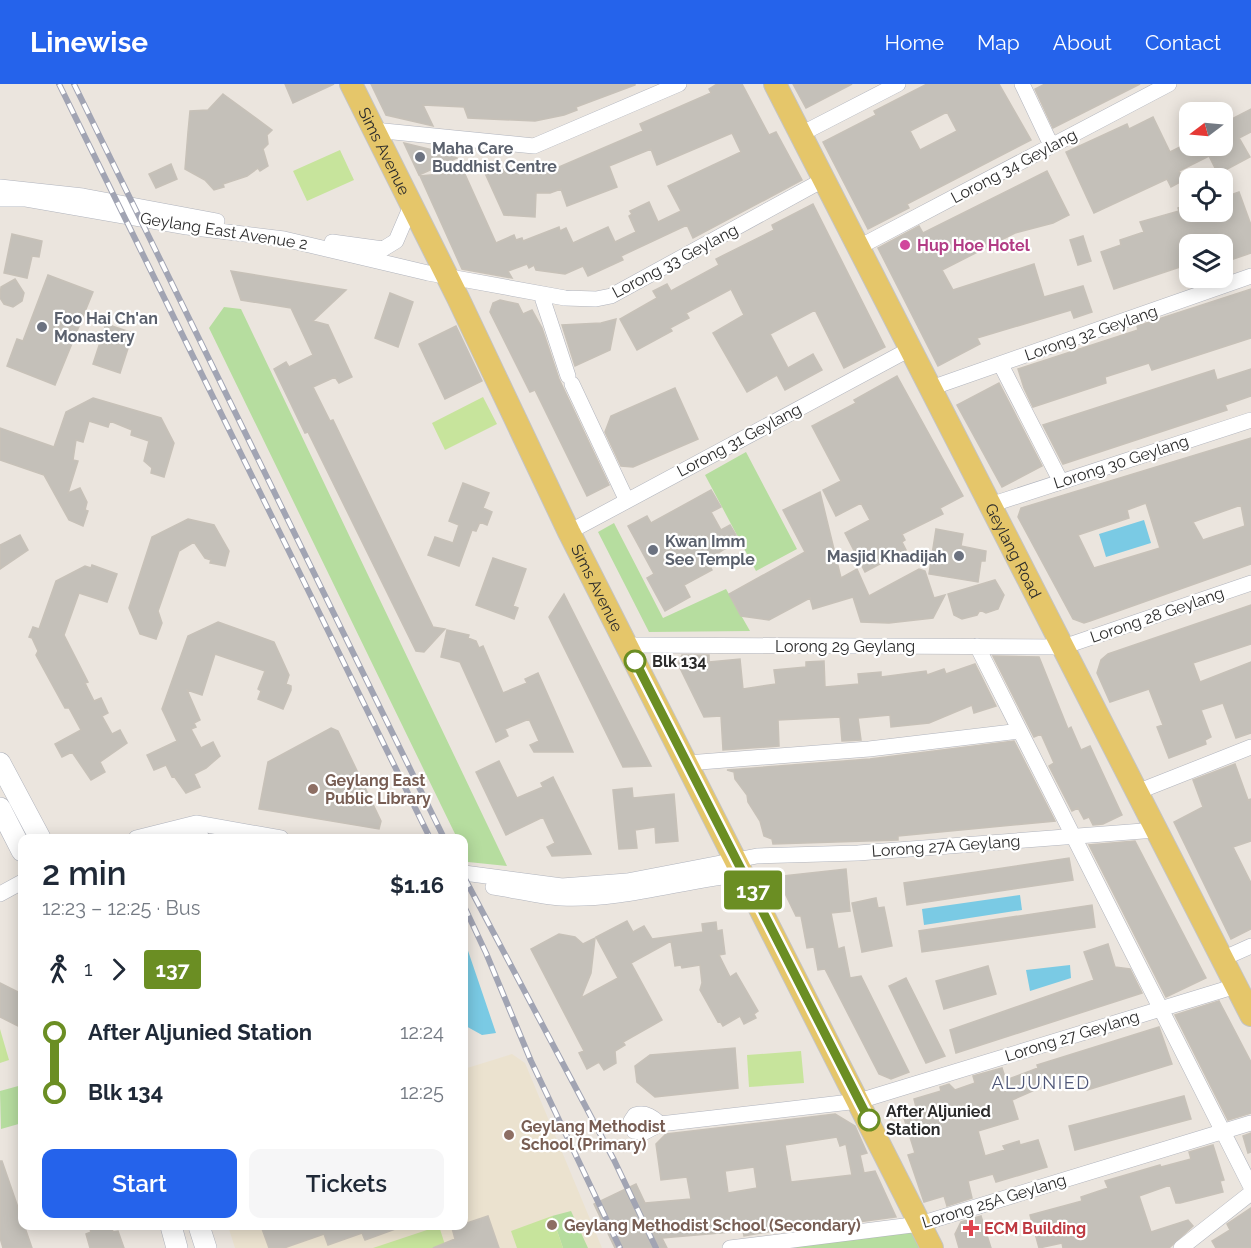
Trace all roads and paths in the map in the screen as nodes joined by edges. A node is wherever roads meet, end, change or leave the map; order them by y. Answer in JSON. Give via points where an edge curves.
{"nodes":[{"id":1,"x":351,"y":84,"type":"edge"},
{"id":2,"x":679,"y":84,"type":"edge"},
{"id":3,"x":775,"y":84,"type":"edge"},
{"id":4,"x":898,"y":84,"type":"edge"},
{"id":5,"x":1022,"y":84,"type":"edge"},
{"id":6,"x":1169,"y":84,"type":"edge"},
{"id":7,"x":374,"y":130,"type":"junction"},
{"id":8,"x":801,"y":134,"type":"junction"},
{"id":9,"x":1051,"y":145,"type":"junction"},
{"id":10,"x":823,"y":180,"type":"junction"},
{"id":11,"x":0,"y":187,"type":"edge"},
{"id":12,"x":0,"y":199,"type":"edge"},
{"id":13,"x":411,"y":206,"type":"junction"},
{"id":14,"x":859,"y":247,"type":"junction"},
{"id":15,"x":446,"y":276,"type":"junction"},
{"id":16,"x":1251,"y":276,"type":"edge"},
{"id":17,"x":541,"y":294,"type":"junction"},
{"id":18,"x":910,"y":349,"type":"junction"},
{"id":19,"x":1001,"y":364,"type":"junction"},
{"id":20,"x":931,"y":388,"type":"junction"},
{"id":21,"x":1251,"y":420,"type":"edge"},
{"id":22,"x":1061,"y":482,"type":"junction"},
{"id":23,"x":627,"y":501,"type":"junction"},
{"id":24,"x":990,"y":505,"type":"junction"},
{"id":25,"x":568,"y":532,"type":"junction"},
{"id":26,"x":1251,"y":583,"type":"edge"},
{"id":27,"x":627,"y":645,"type":"junction"},
{"id":28,"x":977,"y":646,"type":"junction"},
{"id":29,"x":1063,"y":646,"type":"junction"},
{"id":30,"x":1020,"y":731,"type":"junction"},
{"id":31,"x":1251,"y":747,"type":"edge"},
{"id":32,"x":0,"y":763,"type":"edge"},
{"id":33,"x":687,"y":763,"type":"junction"},
{"id":34,"x":1137,"y":792,"type":"junction"},
{"id":35,"x":0,"y":808,"type":"edge"},
{"id":36,"x":1156,"y":830,"type":"junction"},
{"id":37,"x":38,"y":834,"type":"edge"},
{"id":38,"x":153,"y":834,"type":"edge"},
{"id":39,"x":257,"y":834,"type":"edge"},
{"id":40,"x":1073,"y":836,"type":"junction"},
{"id":41,"x":18,"y":843,"type":"edge"},
{"id":42,"x":741,"y":867,"type":"junction"},
{"id":43,"x":468,"y":874,"type":"edge"},
{"id":44,"x":468,"y":884,"type":"edge"},
{"id":45,"x":1251,"y":946,"type":"edge"},
{"id":46,"x":1222,"y":959,"type":"junction"},
{"id":47,"x":1236,"y":986,"type":"junction"},
{"id":48,"x":1160,"y":1009,"type":"junction"},
{"id":49,"x":1251,"y":1015,"type":"edge"},
{"id":50,"x":859,"y":1101,"type":"junction"},
{"id":51,"x":1251,"y":1123,"type":"edge"},
{"id":52,"x":660,"y":1124,"type":"dead end"},
{"id":53,"x":1223,"y":1132,"type":"junction"},
{"id":54,"x":1251,"y":1187,"type":"edge"},
{"id":55,"x":1251,"y":1193,"type":"edge"},
{"id":56,"x":920,"y":1224,"type":"junction"},
{"id":57,"x":172,"y":1230,"type":"edge"},
{"id":58,"x":200,"y":1230,"type":"edge"},
{"id":59,"x":177,"y":1248,"type":"edge"},
{"id":60,"x":206,"y":1248,"type":"edge"},
{"id":61,"x":730,"y":1248,"type":"edge"},
{"id":62,"x":933,"y":1248,"type":"edge"},
{"id":63,"x":1181,"y":1248,"type":"edge"}],
"edges":[{"from":1,"to":7,"type":"main road","name":"Sims Avenue"},
{"from":2,"to":7,"type":"street","via":[[534,146]]},
{"from":3,"to":8,"type":"main road","name":"Geylang Road"},
{"from":4,"to":8,"type":"street"},
{"from":5,"to":9,"type":"street"},
{"from":6,"to":9,"type":"street","name":"Lorong 34 Geylang"},
{"from":7,"to":13,"type":"main road","name":"Sims Avenue"},
{"from":8,"to":10,"type":"main road","name":"Geylang Road"},
{"from":9,"to":14,"type":"street","name":"Lorong 34 Geylang"},
{"from":10,"to":14,"type":"main road","name":"Geylang Road"},
{"from":10,"to":17,"type":"street","name":"Lorong 33 Geylang","via":[[611,296],[596,299]]},
{"from":11,"to":13,"type":"street","name":"Geylang East Avenue 2","via":[[83,196],[383,249],[396,242]]},
{"from":12,"to":15,"type":"street","name":"Geylang East Avenue 2","via":[[284,239]]},
{"from":13,"to":15,"type":"main road","name":"Sims Avenue"},
{"from":14,"to":18,"type":"main road","name":"Geylang Road"},
{"from":15,"to":17,"type":"street","name":"Lorong 33 Geylang"},
{"from":15,"to":25,"type":"main road","name":"Sims Avenue"},
{"from":16,"to":19,"type":"street","name":"Lorong 32 Geylang"},
{"from":17,"to":23,"type":"street","via":[[570,380]]},
{"from":18,"to":20,"type":"main road","name":"Geylang Road"},
{"from":18,"to":23,"type":"street","name":"Lorong 31 Geylang"},
{"from":19,"to":20,"type":"street","name":"Lorong 32 Geylang"},
{"from":19,"to":22,"type":"street"},
{"from":20,"to":24,"type":"main road","name":"Geylang Road"},
{"from":21,"to":22,"type":"street","name":"Lorong 30 Geylang"},
{"from":22,"to":24,"type":"street","name":"Lorong 30 Geylang"},
{"from":23,"to":25,"type":"street","name":"Lorong 31 Geylang"},
{"from":24,"to":29,"type":"main road","name":"Geylang Road"},
{"from":25,"to":27,"type":"main road","name":"Sims Avenue"},
{"from":26,"to":29,"type":"street","name":"Lorong 28 Geylang"},
{"from":27,"to":28,"type":"street","name":"Lorong 29 Geylang"},
{"from":27,"to":33,"type":"main road","name":"Sims Avenue"},
{"from":28,"to":29,"type":"street","name":"Lorong 29 Geylang"},
{"from":28,"to":30,"type":"street"},
{"from":29,"to":34,"type":"main road","name":"Geylang Road"},
{"from":30,"to":33,"type":"street","via":[[869,749]]},
{"from":30,"to":40,"type":"street"},
{"from":31,"to":34,"type":"street"},
{"from":32,"to":37,"type":"main road"},
{"from":33,"to":42,"type":"main road","name":"Sims Avenue"},
{"from":34,"to":36,"type":"main road","name":"Geylang Road"},
{"from":35,"to":41,"type":"main road"},
{"from":36,"to":40,"type":"street","name":"Lorong 27A Geylang"},
{"from":36,"to":46,"type":"main road","name":"Geylang Road"},
{"from":38,"to":39,"type":"street","via":[[196,824]]},
{"from":40,"to":42,"type":"street","name":"Lorong 27A Geylang","via":[[858,853],[757,856]]},
{"from":40,"to":48,"type":"street"},
{"from":42,"to":43,"type":"street","via":[[562,886]]},
{"from":42,"to":44,"type":"street","via":[[648,891],[560,898]]},
{"from":42,"to":50,"type":"main road","name":"Sims Avenue"},
{"from":45,"to":46,"type":"street"},
{"from":46,"to":47,"type":"main road","name":"Geylang Road"},
{"from":47,"to":48,"type":"street","name":"Lorong 27 Geylang"},
{"from":47,"to":49,"type":"main road","name":"Geylang Road"},
{"from":48,"to":50,"type":"street","name":"Lorong 27 Geylang"},
{"from":48,"to":53,"type":"street"},
{"from":50,"to":52,"type":"street","name":"Lorong 27 Geylang"},
{"from":50,"to":56,"type":"main road","name":"Sims Avenue"},
{"from":51,"to":53,"type":"street","name":"Lorong 25A Geylang"},
{"from":53,"to":54,"type":"street"},
{"from":53,"to":56,"type":"street","name":"Lorong 25A Geylang"},
{"from":55,"to":63,"type":"street"},
{"from":56,"to":61,"type":"street","name":"Lorong 25A Geylang"},
{"from":56,"to":62,"type":"main road","name":"Sims Avenue"},
{"from":57,"to":59,"type":"main road"},
{"from":58,"to":60,"type":"main road"}]}
